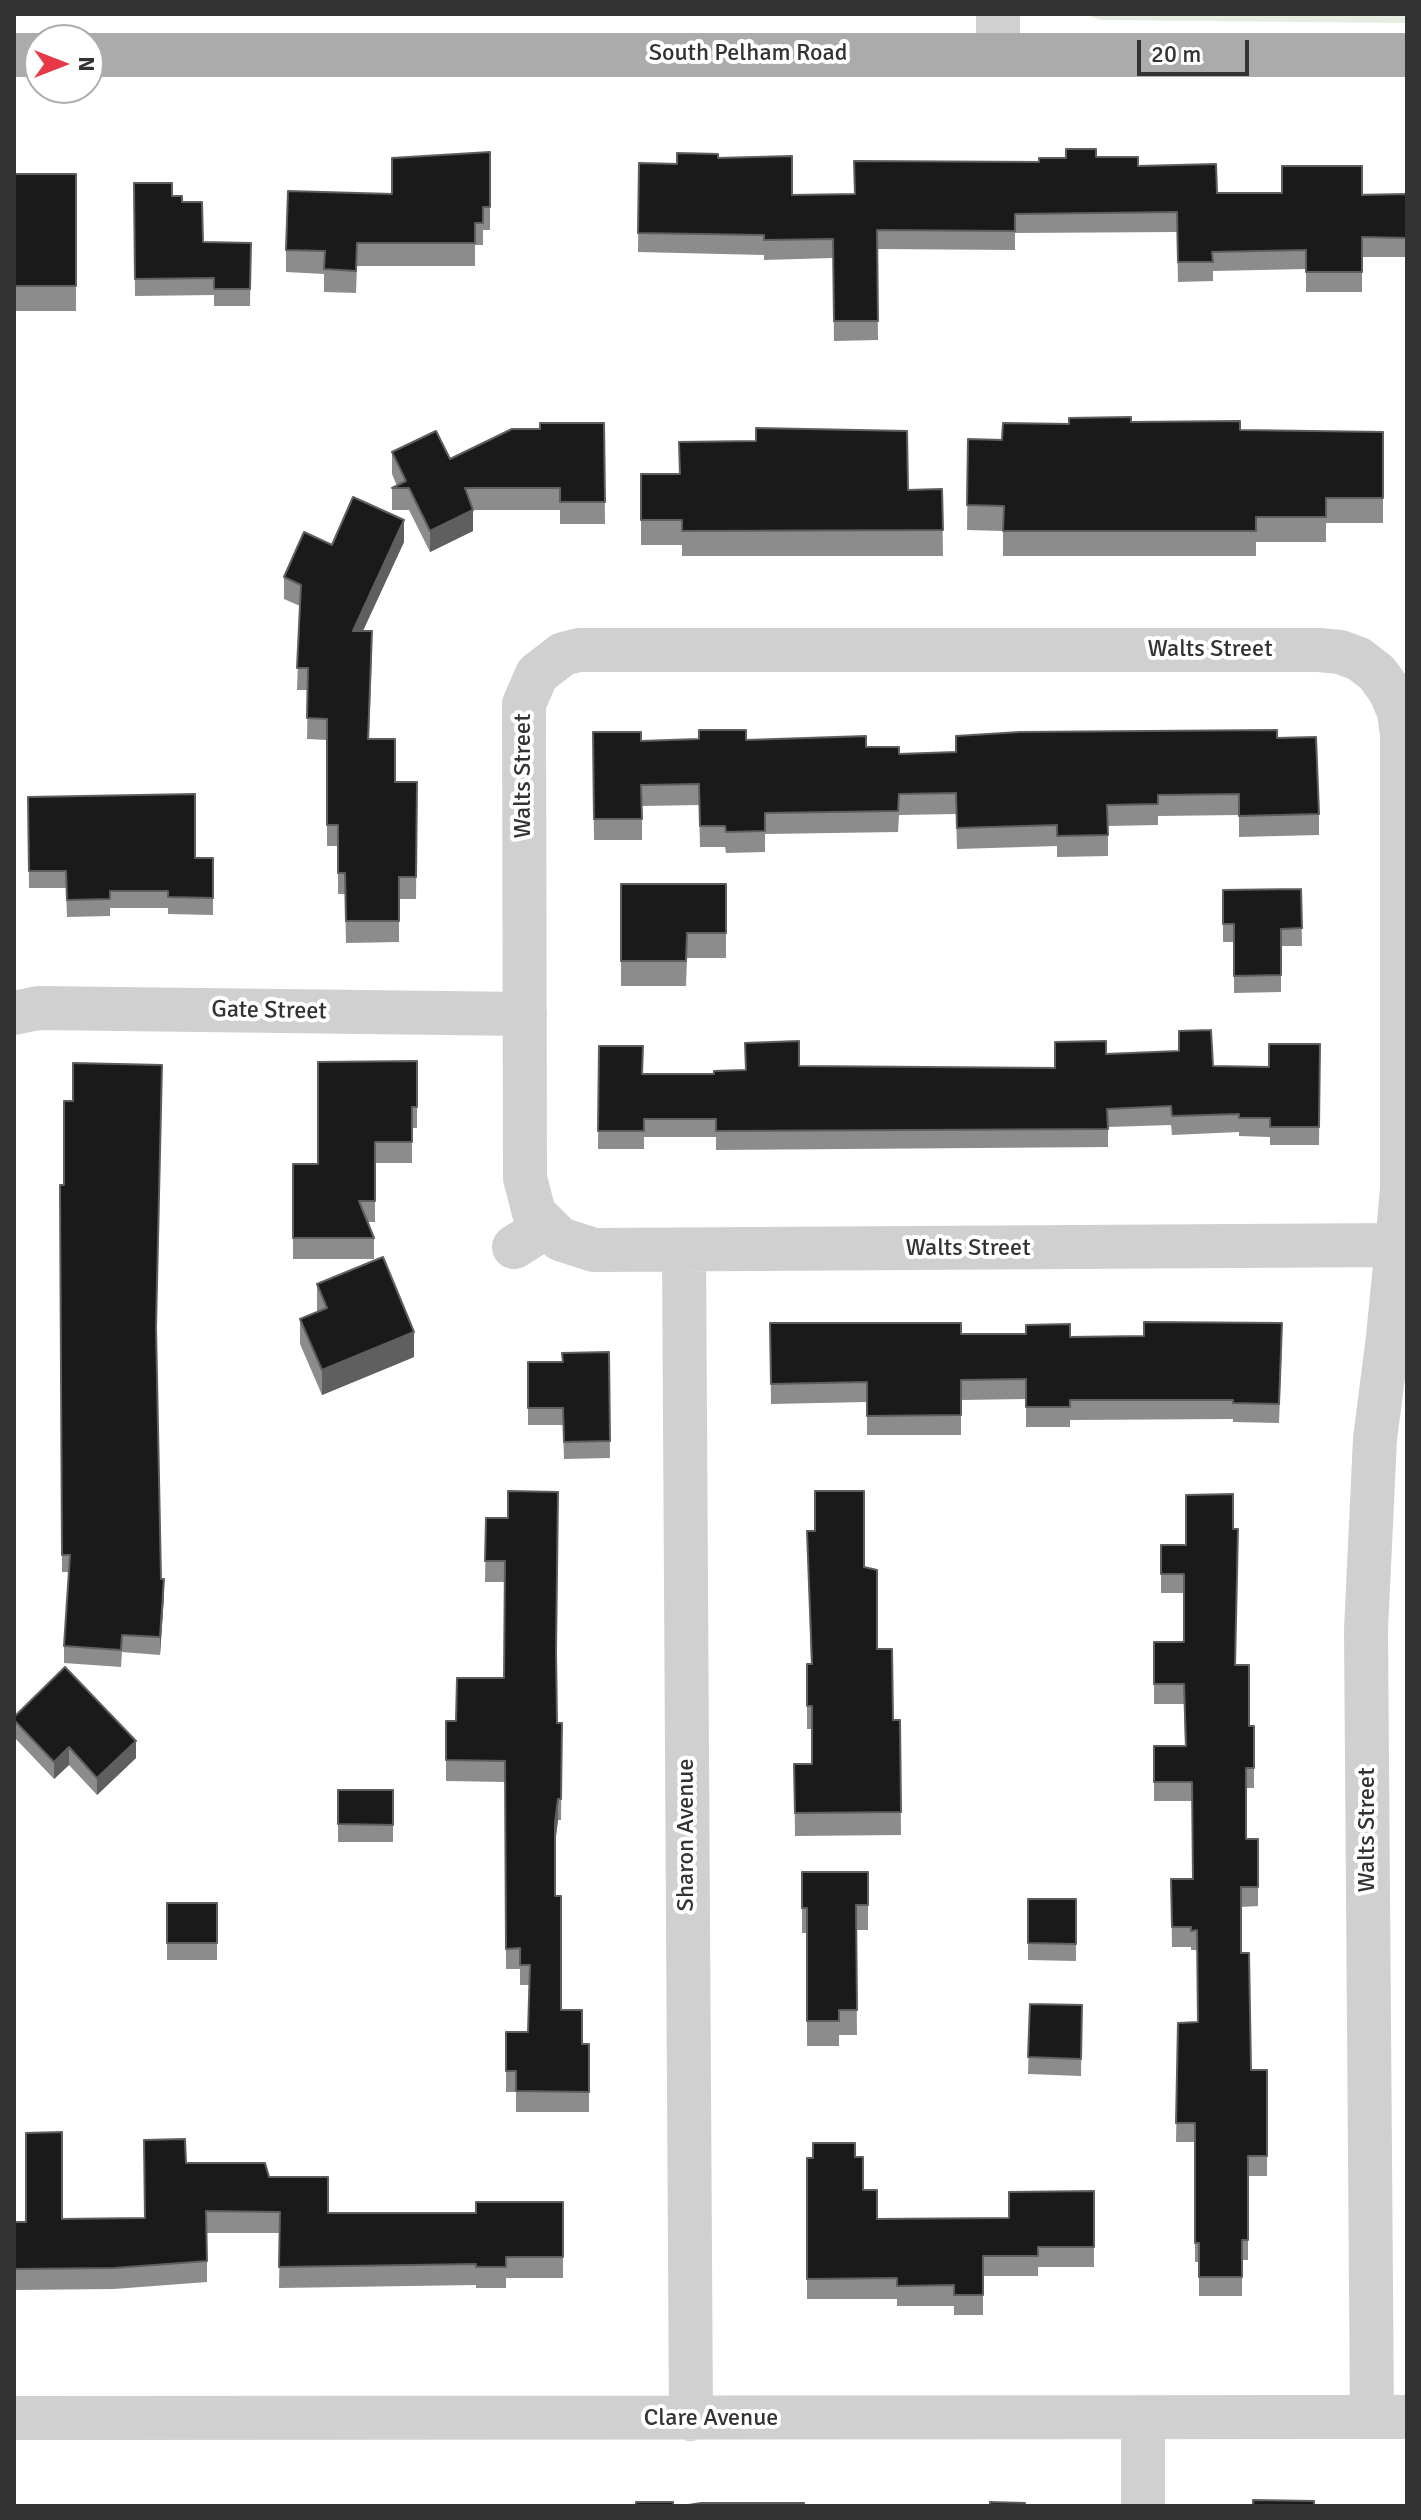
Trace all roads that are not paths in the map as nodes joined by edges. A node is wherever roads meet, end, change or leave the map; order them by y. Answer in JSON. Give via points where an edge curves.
{"nodes":[{"id":1,"x":998,"y":34,"type":"edge"},
{"id":2,"x":104,"y":55,"type":"edge"},
{"id":3,"x":1407,"y":55,"type":"edge"},
{"id":4,"x":1395,"y":675,"type":"edge"},
{"id":5,"x":14,"y":1013,"type":"edge"},
{"id":6,"x":525,"y":1014,"type":"junction"},
{"id":7,"x":1397,"y":1245,"type":"junction"},
{"id":8,"x":684,"y":1251,"type":"junction"},
{"id":9,"x":1390,"y":2417,"type":"edge"},
{"id":10,"x":14,"y":2418,"type":"edge"},
{"id":11,"x":691,"y":2419,"type":"junction"},
{"id":12,"x":1143,"y":2419,"type":"junction"},
{"id":13,"x":1143,"y":2506,"type":"edge"}],
"edges":[{"from":1,"to":2,"type":"main road","name":"South Pelham Road"},
{"from":1,"to":3,"type":"main road","name":"South Pelham Road"},
{"from":4,"to":6,"type":"street","name":"Walts Street","via":[[1340,652],[1319,650],[534,654],[524,704]]},
{"from":4,"to":7,"type":"street","name":"Walts Street","via":[[1402,735],[1402,1189]]},
{"from":5,"to":6,"type":"street","name":"Gate Street","via":[[38,1008]]},
{"from":6,"to":8,"type":"street","name":"Walts Street","via":[[525,1178],[534,1213],[530,1237],[594,1250]]},
{"from":7,"to":8,"type":"street","name":"Walts Street"},
{"from":7,"to":9,"type":"street","name":"Walts Street","via":[[1375,1439],[1366,1630]]},
{"from":8,"to":11,"type":"street","name":"Sharon Avenue"},
{"from":9,"to":12,"type":"street","name":"Clare Avenue"},
{"from":10,"to":11,"type":"street","name":"Clare Avenue"},
{"from":11,"to":12,"type":"street","name":"Clare Avenue"},
{"from":12,"to":13,"type":"street"}]}
